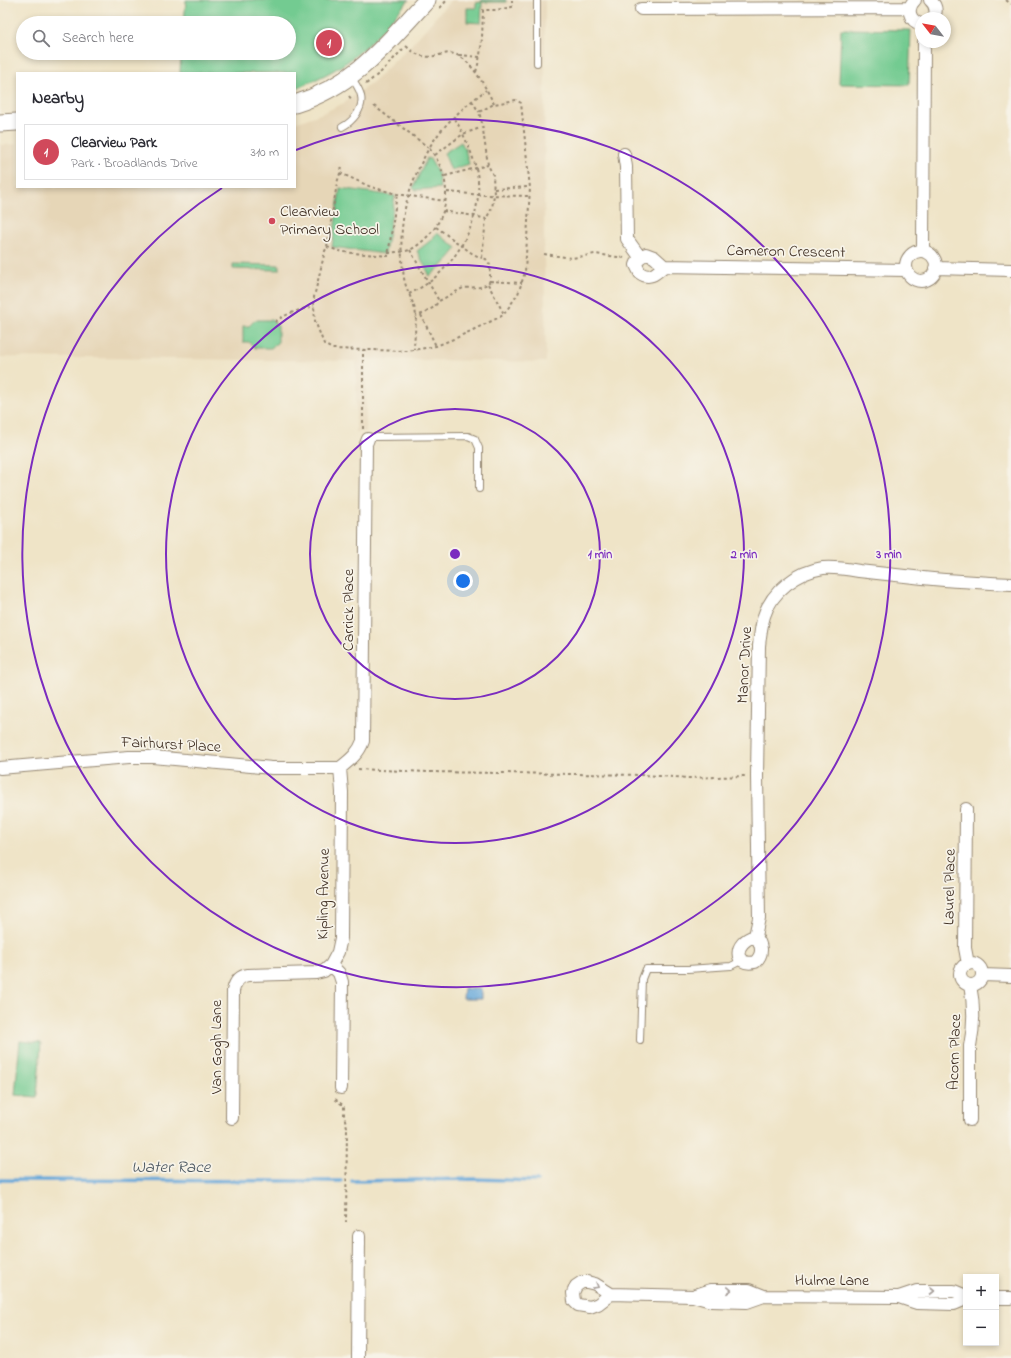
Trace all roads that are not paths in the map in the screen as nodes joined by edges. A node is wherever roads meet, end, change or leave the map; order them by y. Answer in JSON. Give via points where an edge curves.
{"nodes":[{"id":1,"x":427,"y":0,"type":"edge"},
{"id":2,"x":537,"y":0,"type":"edge"},
{"id":3,"x":935,"y":2,"type":"edge"},
{"id":4,"x":913,"y":4,"type":"edge"},
{"id":5,"x":641,"y":8,"type":"dead end"},
{"id":6,"x":936,"y":12,"type":"edge"},
{"id":7,"x":915,"y":21,"type":"edge"},
{"id":8,"x":924,"y":48,"type":"edge"},
{"id":9,"x":537,"y":63,"type":"dead end"},
{"id":10,"x":350,"y":76,"type":"junction"},
{"id":11,"x":296,"y":104,"type":"edge"},
{"id":12,"x":16,"y":122,"type":"edge"},
{"id":13,"x":0,"y":123,"type":"edge"},
{"id":14,"x":342,"y":127,"type":"dead end"},
{"id":15,"x":624,"y":154,"type":"dead end"},
{"id":16,"x":923,"y":251,"type":"junction"},
{"id":17,"x":635,"y":258,"type":"junction"},
{"id":18,"x":664,"y":266,"type":"junction"},
{"id":19,"x":935,"y":268,"type":"junction"},
{"id":20,"x":906,"y":270,"type":"junction"},
{"id":21,"x":1011,"y":270,"type":"edge"},
{"id":22,"x":367,"y":441,"type":"joint"},
{"id":23,"x":479,"y":489,"type":"dead end"},
{"id":24,"x":1011,"y":584,"type":"edge"},
{"id":25,"x":0,"y":768,"type":"edge"},
{"id":26,"x":340,"y":768,"type":"junction"},
{"id":27,"x":966,"y":809,"type":"dead end"},
{"id":28,"x":755,"y":936,"type":"junction"},
{"id":29,"x":741,"y":958,"type":"junction"},
{"id":30,"x":968,"y":964,"type":"junction"},
{"id":31,"x":331,"y":965,"type":"junction"},
{"id":32,"x":982,"y":975,"type":"junction"},
{"id":33,"x":1011,"y":976,"type":"edge"},
{"id":34,"x":970,"y":985,"type":"junction"},
{"id":35,"x":640,"y":1040,"type":"dead end"},
{"id":36,"x":342,"y":1088,"type":"dead end"},
{"id":37,"x":232,"y":1118,"type":"dead end"},
{"id":38,"x":970,"y":1120,"type":"dead end"},
{"id":39,"x":358,"y":1236,"type":"dead end"},
{"id":40,"x":611,"y":1294,"type":"dead end"},
{"id":41,"x":963,"y":1295,"type":"edge"},
{"id":42,"x":899,"y":1297,"type":"junction"},
{"id":43,"x":999,"y":1298,"type":"edge"},
{"id":44,"x":1011,"y":1298,"type":"edge"},
{"id":45,"x":963,"y":1300,"type":"edge"},
{"id":46,"x":358,"y":1358,"type":"edge"}],
"edges":[{"from":1,"to":10,"type":"street","via":[[376,55]]},
{"from":2,"to":9,"type":"lane"},
{"from":3,"to":6,"type":"street"},
{"from":4,"to":5,"type":"street"},
{"from":4,"to":7,"type":"street","via":[[911,17]]},
{"from":8,"to":16,"type":"street"},
{"from":10,"to":11,"type":"street","via":[[318,95]]},
{"from":10,"to":14,"type":"lane","via":[[362,97],[354,118]]},
{"from":12,"to":13,"type":"street"},
{"from":15,"to":17,"type":"street","via":[[627,239]]},
{"from":16,"to":19,"type":"street","via":[[932,256]]},
{"from":16,"to":20,"type":"street","via":[[910,256]]},
{"from":17,"to":18,"type":"street","via":[[650,254]]},
{"from":17,"to":18,"type":"street","via":[[636,265],[644,276],[654,275]]},
{"from":18,"to":20,"type":"street","name":"Cameron Crescent"},
{"from":19,"to":20,"type":"street","via":[[930,277],[922,280],[912,278]]},
{"from":19,"to":21,"type":"street"},
{"from":22,"to":23,"type":"lane","via":[[371,437],[468,436],[475,439],[479,448]]},
{"from":22,"to":26,"type":"street","name":"Carrick Place","via":[[363,741],[360,749]]},
{"from":24,"to":28,"type":"street","name":"Manor Drive","via":[[939,580],[823,568],[812,570],[794,579],[773,598],[761,626],[759,646],[759,918]]},
{"from":25,"to":26,"type":"street","name":"Fairhurst Place","via":[[129,757],[272,768]]},
{"from":26,"to":31,"type":"street","name":"Kipling Avenue","via":[[341,938],[338,952]]},
{"from":27,"to":30,"type":"street","name":"Laurel Place","via":[[965,948]]},
{"from":28,"to":29,"type":"street","via":[[740,945],[738,954]]},
{"from":28,"to":29,"type":"street","name":"Manor Drive","via":[[761,946],[758,959],[750,963]]},
{"from":29,"to":35,"type":"lane","via":[[731,966],[646,969],[641,986]]},
{"from":30,"to":32,"type":"street","via":[[976,965]]},
{"from":30,"to":34,"type":"street","via":[[960,975],[962,981]]},
{"from":31,"to":36,"type":"street","via":[[339,973],[342,982]]},
{"from":31,"to":37,"type":"street","name":"Van Gogh Lane","via":[[316,973],[243,976],[235,984]]},
{"from":32,"to":33,"type":"street"},
{"from":32,"to":34,"type":"street","via":[[977,983]]},
{"from":34,"to":38,"type":"street","name":"Acorn Place"},
{"from":39,"to":46,"type":"street"},
{"from":40,"to":42,"type":"street","name":"Hulme Lane","via":[[693,1296],[718,1302],[747,1302],[764,1296]]},
{"from":42,"to":41,"type":"street","name":"Hulme Lane","one_way":true,"via":[[917,1291],[954,1291]]},
{"from":42,"to":45,"type":"street","name":"Hulme Lane","via":[[917,1303],[954,1304]]},
{"from":43,"to":44,"type":"street"}]}
